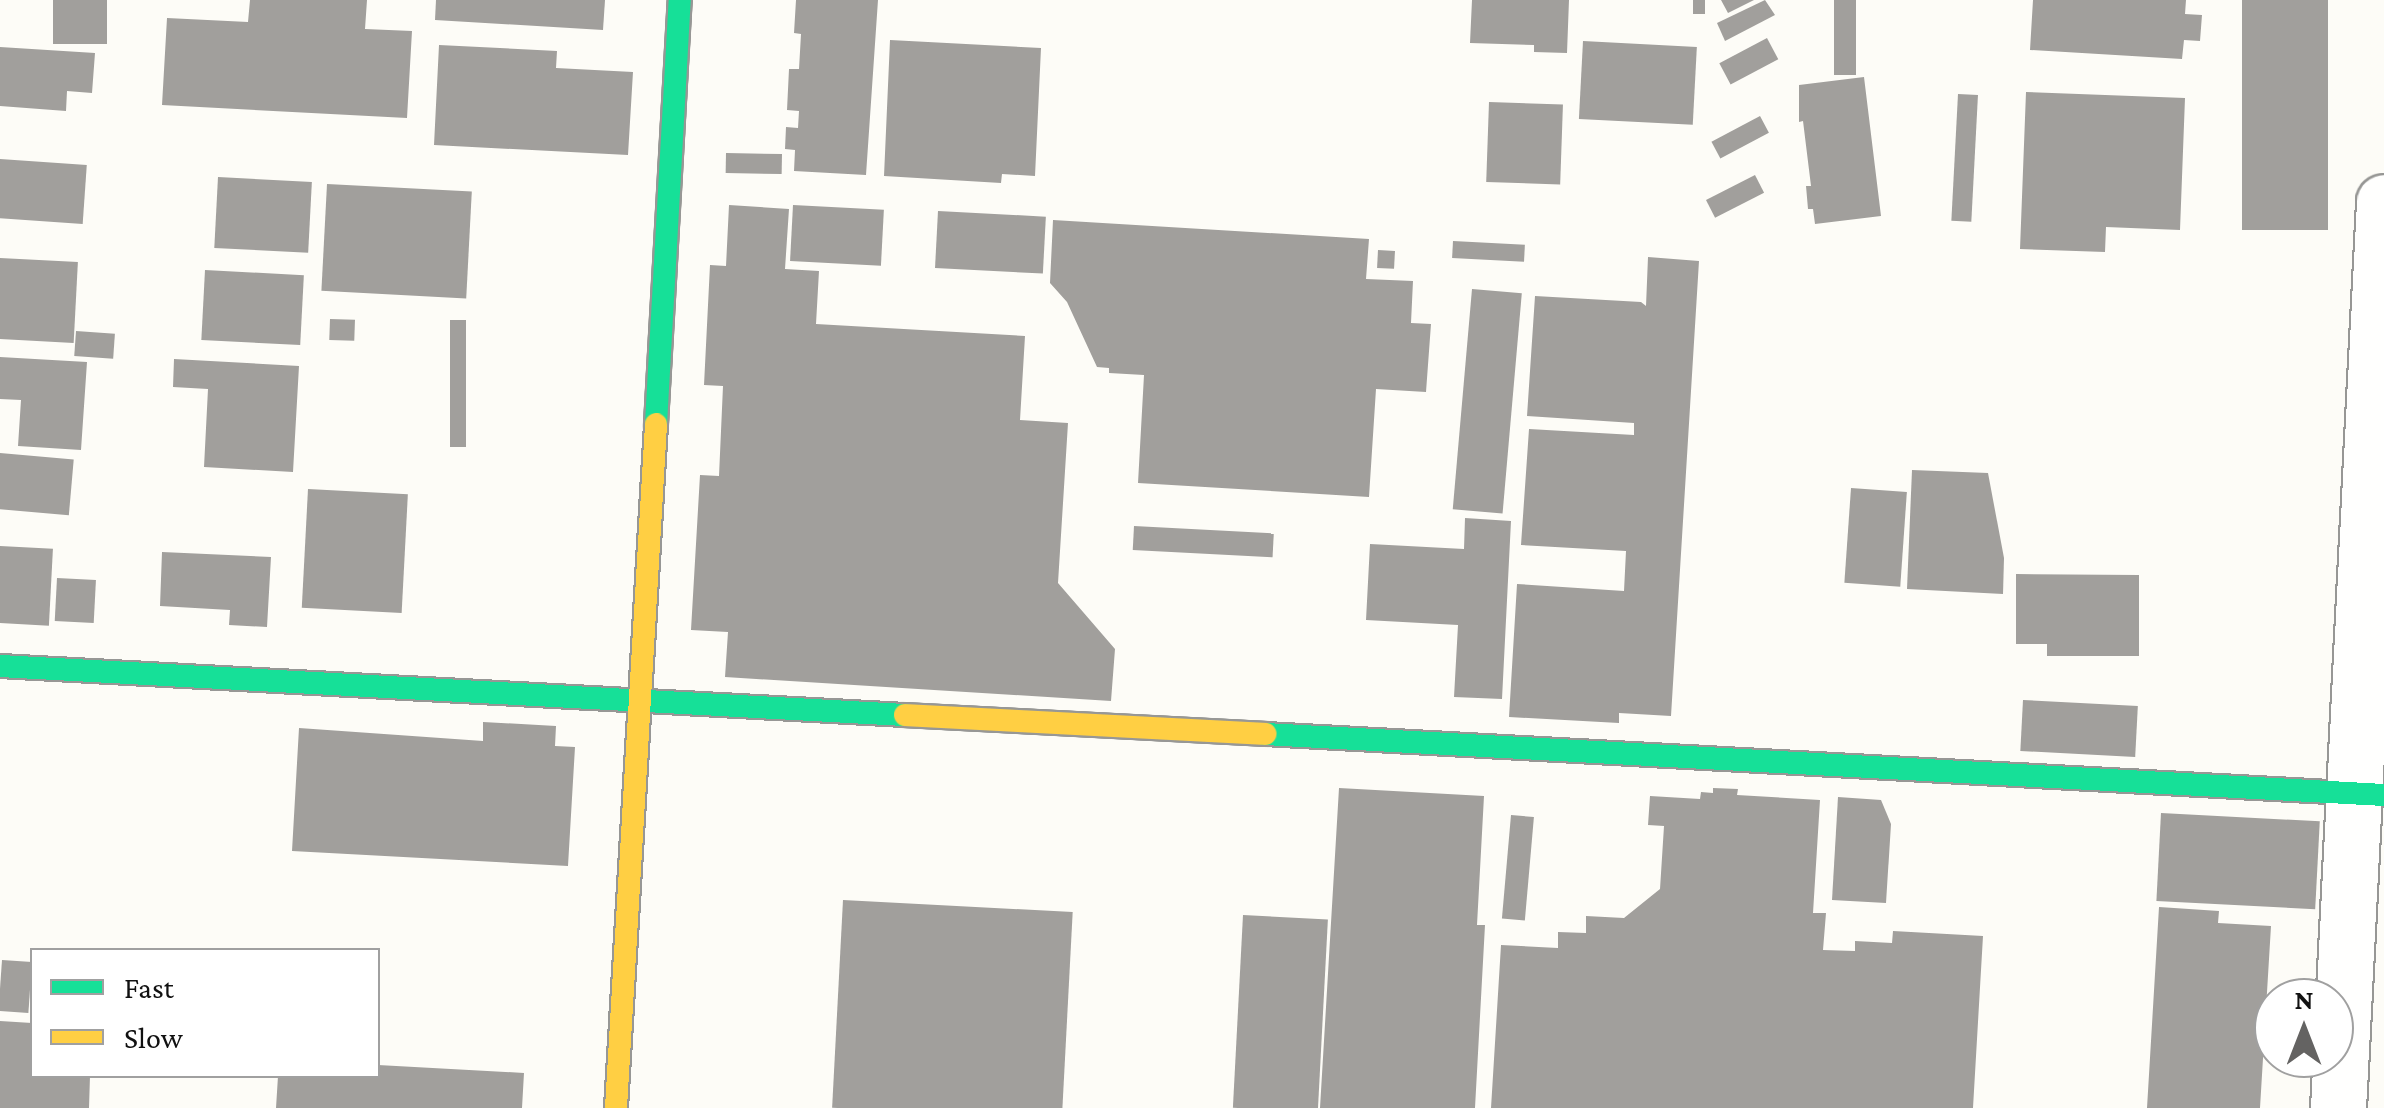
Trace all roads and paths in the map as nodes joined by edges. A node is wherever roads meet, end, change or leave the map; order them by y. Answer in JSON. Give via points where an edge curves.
{"nodes":[{"id":1,"x":680,"y":0,"type":"edge"},
{"id":2,"x":2384,"y":202,"type":"edge"},
{"id":3,"x":0,"y":666,"type":"edge"},
{"id":4,"x":637,"y":702,"type":"junction"},
{"id":5,"x":2369,"y":794,"type":"edge"},
{"id":6,"x":616,"y":1108,"type":"edge"},
{"id":7,"x":2338,"y":1108,"type":"edge"}],
"edges":[{"from":1,"to":4,"type":"street"},
{"from":2,"to":5,"type":"street"},
{"from":3,"to":4,"type":"street"},
{"from":4,"to":5,"type":"street"},
{"from":4,"to":6,"type":"street"},
{"from":5,"to":7,"type":"street"}]}
